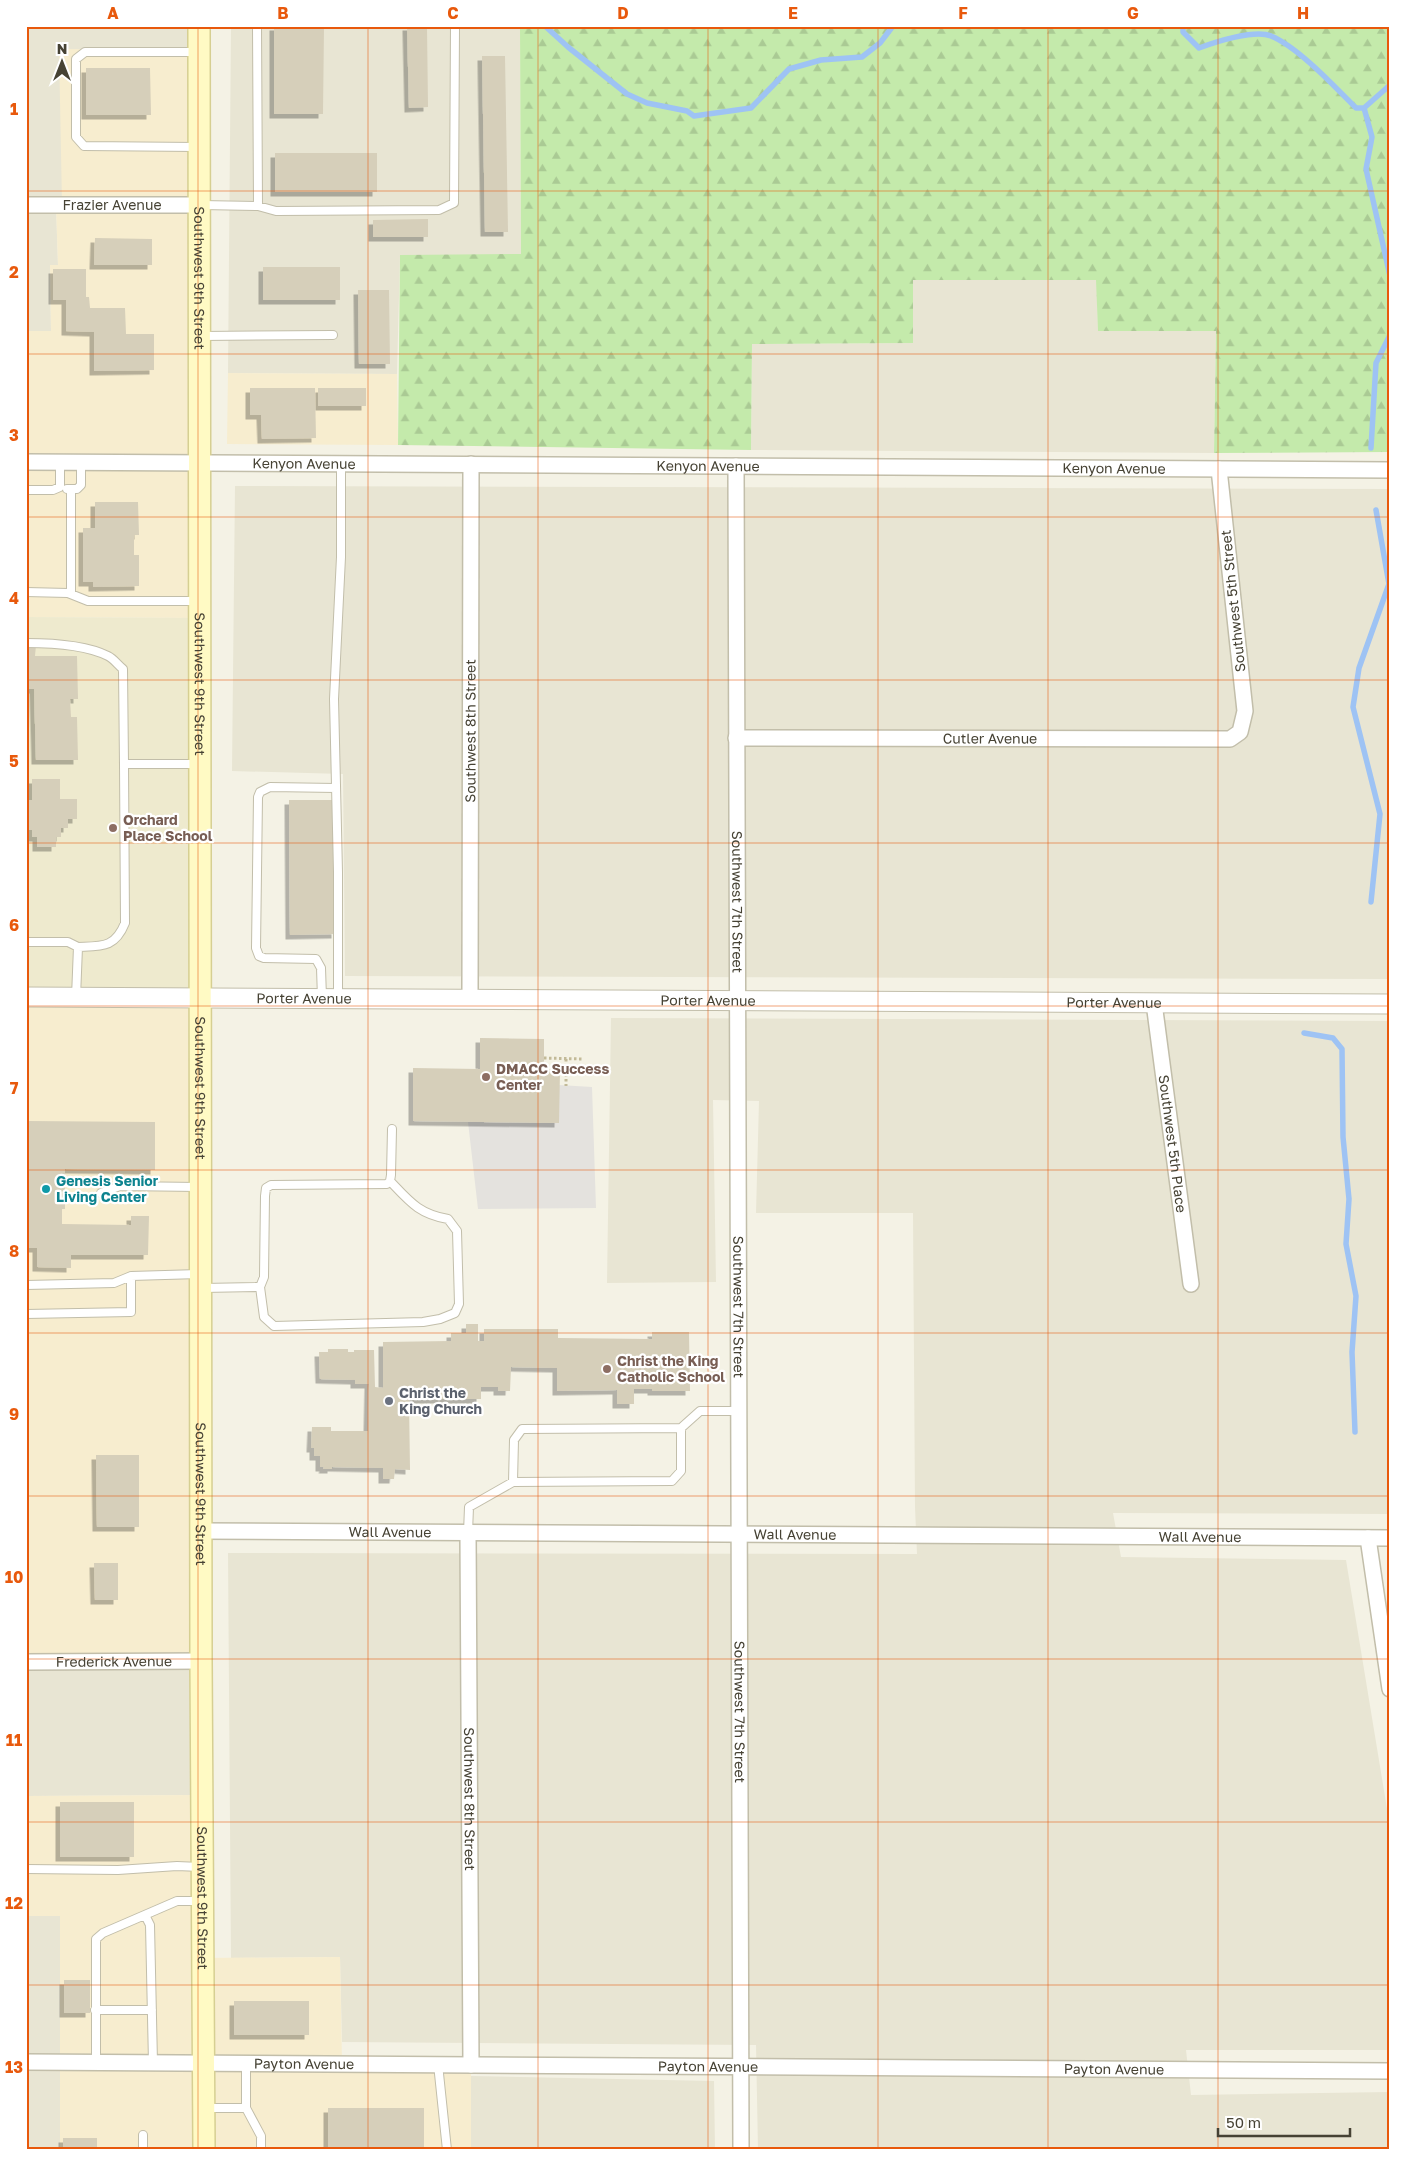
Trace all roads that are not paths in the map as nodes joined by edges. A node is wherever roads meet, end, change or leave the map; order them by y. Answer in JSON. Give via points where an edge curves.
{"nodes":[{"id":1,"x":199,"y":26,"type":"edge"},
{"id":2,"x":257,"y":26,"type":"edge"},
{"id":3,"x":455,"y":26,"type":"edge"},
{"id":4,"x":199,"y":52,"type":"junction"},
{"id":5,"x":199,"y":147,"type":"junction"},
{"id":6,"x":26,"y":205,"type":"edge"},
{"id":7,"x":199,"y":205,"type":"junction"},
{"id":8,"x":258,"y":206,"type":"junction"},
{"id":9,"x":333,"y":335,"type":"dead end"},
{"id":10,"x":199,"y":336,"type":"junction"},
{"id":11,"x":26,"y":462,"type":"edge"},
{"id":12,"x":60,"y":462,"type":"junction"},
{"id":13,"x":82,"y":462,"type":"junction"},
{"id":14,"x":199,"y":462,"type":"junction"},
{"id":15,"x":341,"y":463,"type":"junction"},
{"id":16,"x":472,"y":464,"type":"junction"},
{"id":17,"x":736,"y":466,"type":"junction"},
{"id":18,"x":1219,"y":469,"type":"junction"},
{"id":19,"x":1390,"y":470,"type":"edge"},
{"id":20,"x":60,"y":487,"type":"junction"},
{"id":21,"x":26,"y":490,"type":"edge"},
{"id":22,"x":71,"y":490,"type":"junction"},
{"id":23,"x":26,"y":592,"type":"edge"},
{"id":24,"x":71,"y":594,"type":"junction"},
{"id":25,"x":200,"y":601,"type":"junction"},
{"id":26,"x":26,"y":643,"type":"edge"},
{"id":27,"x":1240,"y":732,"type":"joint"},
{"id":28,"x":736,"y":738,"type":"junction"},
{"id":29,"x":124,"y":764,"type":"junction"},
{"id":30,"x":200,"y":764,"type":"junction"},
{"id":31,"x":336,"y":788,"type":"junction"},
{"id":32,"x":26,"y":942,"type":"edge"},
{"id":33,"x":78,"y":947,"type":"junction"},
{"id":34,"x":26,"y":997,"type":"edge"},
{"id":35,"x":76,"y":997,"type":"junction"},
{"id":36,"x":200,"y":998,"type":"junction"},
{"id":37,"x":330,"y":998,"type":"junction"},
{"id":38,"x":470,"y":999,"type":"junction"},
{"id":39,"x":737,"y":1001,"type":"junction"},
{"id":40,"x":1154,"y":1003,"type":"junction"},
{"id":41,"x":1390,"y":1004,"type":"edge"},
{"id":42,"x":392,"y":1128,"type":"dead end"},
{"id":43,"x":390,"y":1181,"type":"junction"},
{"id":44,"x":200,"y":1187,"type":"junction"},
{"id":45,"x":101,"y":1194,"type":"dead end"},
{"id":46,"x":131,"y":1276,"type":"junction"},
{"id":47,"x":201,"y":1281,"type":"junction"},
{"id":48,"x":1191,"y":1284,"type":"dead end"},
{"id":49,"x":26,"y":1285,"type":"edge"},
{"id":50,"x":260,"y":1287,"type":"junction"},
{"id":51,"x":26,"y":1314,"type":"edge"},
{"id":52,"x":738,"y":1411,"type":"junction"},
{"id":53,"x":681,"y":1428,"type":"junction"},
{"id":54,"x":513,"y":1482,"type":"junction"},
{"id":55,"x":201,"y":1531,"type":"junction"},
{"id":56,"x":468,"y":1533,"type":"junction"},
{"id":57,"x":739,"y":1534,"type":"junction"},
{"id":58,"x":1368,"y":1538,"type":"junction"},
{"id":59,"x":1390,"y":1538,"type":"edge"},
{"id":60,"x":26,"y":1662,"type":"edge"},
{"id":61,"x":201,"y":1662,"type":"junction"},
{"id":62,"x":1390,"y":1690,"type":"edge"},
{"id":63,"x":202,"y":1867,"type":"junction"},
{"id":64,"x":26,"y":1869,"type":"edge"},
{"id":65,"x":202,"y":1900,"type":"junction"},
{"id":66,"x":145,"y":1915,"type":"junction"},
{"id":67,"x":95,"y":2010,"type":"junction"},
{"id":68,"x":152,"y":2010,"type":"junction"},
{"id":69,"x":26,"y":2062,"type":"edge"},
{"id":70,"x":96,"y":2062,"type":"junction"},
{"id":71,"x":153,"y":2062,"type":"junction"},
{"id":72,"x":203,"y":2063,"type":"junction"},
{"id":73,"x":246,"y":2063,"type":"junction"},
{"id":74,"x":438,"y":2064,"type":"junction"},
{"id":75,"x":471,"y":2065,"type":"junction"},
{"id":76,"x":741,"y":2068,"type":"junction"},
{"id":77,"x":1390,"y":2071,"type":"edge"},
{"id":78,"x":204,"y":2108,"type":"junction"},
{"id":79,"x":246,"y":2108,"type":"junction"},
{"id":80,"x":143,"y":2134,"type":"dead end"},
{"id":81,"x":143,"y":2150,"type":"edge"},
{"id":82,"x":204,"y":2150,"type":"edge"},
{"id":83,"x":261,"y":2150,"type":"edge"},
{"id":84,"x":447,"y":2150,"type":"edge"},
{"id":85,"x":741,"y":2150,"type":"edge"}],
"edges":[{"from":1,"to":4,"type":"main road","name":"Southwest 9th Street"},
{"from":2,"to":8,"type":"lane"},
{"from":3,"to":8,"type":"lane","via":[[454,203],[439,210],[276,211]]},
{"from":4,"to":5,"type":"main road","name":"Southwest 9th Street"},
{"from":4,"to":5,"type":"lane","via":[[85,52],[76,59],[76,137],[84,146]]},
{"from":5,"to":7,"type":"main road","name":"Southwest 9th Street"},
{"from":6,"to":7,"type":"street","name":"Frazier Avenue"},
{"from":7,"to":8,"type":"lane"},
{"from":7,"to":10,"type":"main road","name":"Southwest 9th Street"},
{"from":9,"to":10,"type":"lane"},
{"from":10,"to":14,"type":"main road","name":"Southwest 9th Street"},
{"from":11,"to":12,"type":"street","name":"Kenyon Avenue"},
{"from":12,"to":13,"type":"street","name":"Kenyon Avenue"},
{"from":12,"to":20,"type":"lane"},
{"from":13,"to":14,"type":"street","name":"Kenyon Avenue"},
{"from":13,"to":22,"type":"lane","via":[[82,485]]},
{"from":14,"to":15,"type":"street","name":"Kenyon Avenue"},
{"from":14,"to":25,"type":"main road","name":"Southwest 9th Street"},
{"from":15,"to":16,"type":"street","name":"Kenyon Avenue"},
{"from":15,"to":31,"type":"lane","via":[[334,698]]},
{"from":16,"to":17,"type":"street","name":"Kenyon Avenue"},
{"from":16,"to":38,"type":"street","name":"Southwest 8th Street"},
{"from":17,"to":18,"type":"street","name":"Kenyon Avenue"},
{"from":17,"to":28,"type":"street","name":"Southwest 7th Street"},
{"from":18,"to":19,"type":"street","name":"Kenyon Avenue"},
{"from":18,"to":27,"type":"street","name":"Southwest 5th Street","via":[[1245,711]]},
{"from":20,"to":21,"type":"lane"},
{"from":20,"to":22,"type":"lane"},
{"from":22,"to":24,"type":"lane"},
{"from":23,"to":24,"type":"lane"},
{"from":24,"to":25,"type":"lane","via":[[88,601]]},
{"from":25,"to":30,"type":"main road","name":"Southwest 9th Street"},
{"from":26,"to":29,"type":"lane","via":[[51,643],[91,650],[109,657],[123,669]]},
{"from":27,"to":28,"type":"street","name":"Cutler Avenue","via":[[1230,739],[1220,740]]},
{"from":28,"to":39,"type":"street","name":"Southwest 7th Street"},
{"from":29,"to":30,"type":"lane"},
{"from":29,"to":33,"type":"lane","via":[[125,922],[113,942],[104,946]]},
{"from":30,"to":36,"type":"main road","name":"Southwest 9th Street"},
{"from":31,"to":37,"type":"lane"},
{"from":31,"to":37,"type":"lane","via":[[270,787],[260,792],[258,797],[256,948],[259,956],[264,958],[316,959]]},
{"from":32,"to":33,"type":"lane","via":[[68,942]]},
{"from":33,"to":35,"type":"lane"},
{"from":34,"to":35,"type":"street","name":"Porter Avenue"},
{"from":35,"to":36,"type":"street","name":"Porter Avenue"},
{"from":36,"to":37,"type":"street","name":"Porter Avenue"},
{"from":36,"to":44,"type":"main road","name":"Southwest 9th Street"},
{"from":37,"to":38,"type":"street","name":"Porter Avenue"},
{"from":38,"to":39,"type":"street","name":"Porter Avenue"},
{"from":39,"to":40,"type":"street","name":"Porter Avenue"},
{"from":39,"to":52,"type":"street","name":"Southwest 7th Street"},
{"from":40,"to":41,"type":"street","name":"Porter Avenue"},
{"from":40,"to":48,"type":"street","name":"Southwest 5th Place"},
{"from":42,"to":43,"type":"lane"},
{"from":43,"to":50,"type":"lane","via":[[380,1185],[271,1185],[266,1188],[264,1277]]},
{"from":43,"to":50,"type":"lane","via":[[418,1209],[448,1219],[457,1231],[459,1304],[455,1313],[423,1322],[274,1326],[264,1316]]},
{"from":44,"to":45,"type":"lane","via":[[120,1186]]},
{"from":44,"to":47,"type":"main road","name":"Southwest 9th Street"},
{"from":46,"to":47,"type":"lane"},
{"from":46,"to":49,"type":"lane","via":[[114,1283]]},
{"from":46,"to":51,"type":"lane","via":[[131,1312]]},
{"from":47,"to":50,"type":"lane"},
{"from":47,"to":55,"type":"main road","name":"Southwest 9th Street"},
{"from":52,"to":53,"type":"lane","via":[[700,1411]]},
{"from":52,"to":57,"type":"street","name":"Southwest 7th Street"},
{"from":53,"to":54,"type":"lane","via":[[522,1429],[514,1440]]},
{"from":53,"to":54,"type":"lane","via":[[681,1471],[672,1481]]},
{"from":54,"to":56,"type":"lane","via":[[470,1507]]},
{"from":55,"to":56,"type":"street","name":"Wall Avenue"},
{"from":55,"to":61,"type":"main road","name":"Southwest 9th Street"},
{"from":56,"to":57,"type":"street","name":"Wall Avenue"},
{"from":56,"to":75,"type":"street","name":"Southwest 8th Street"},
{"from":57,"to":58,"type":"street","name":"Wall Avenue"},
{"from":57,"to":76,"type":"street","name":"Southwest 7th Street"},
{"from":58,"to":59,"type":"street","name":"Wall Avenue"},
{"from":58,"to":62,"type":"street"},
{"from":60,"to":61,"type":"street","name":"Frederick Avenue"},
{"from":61,"to":63,"type":"main road","name":"Southwest 9th Street"},
{"from":63,"to":64,"type":"lane"},
{"from":63,"to":65,"type":"main road","name":"Southwest 9th Street"},
{"from":65,"to":66,"type":"lane","via":[[178,1900]]},
{"from":65,"to":72,"type":"main road","name":"Southwest 9th Street"},
{"from":66,"to":67,"type":"lane","via":[[103,1933],[96,1940]]},
{"from":66,"to":68,"type":"lane","via":[[150,1925]]},
{"from":67,"to":68,"type":"lane"},
{"from":67,"to":70,"type":"lane"},
{"from":68,"to":71,"type":"lane"},
{"from":69,"to":70,"type":"street","name":"Payton Avenue"},
{"from":70,"to":71,"type":"street","name":"Payton Avenue"},
{"from":71,"to":72,"type":"street","name":"Payton Avenue"},
{"from":72,"to":73,"type":"street","name":"Payton Avenue"},
{"from":72,"to":78,"type":"main road","name":"Southwest 9th Street"},
{"from":73,"to":74,"type":"street","name":"Payton Avenue"},
{"from":73,"to":79,"type":"lane"},
{"from":74,"to":75,"type":"street","name":"Payton Avenue"},
{"from":74,"to":84,"type":"lane"},
{"from":75,"to":76,"type":"street","name":"Payton Avenue"},
{"from":76,"to":77,"type":"street","name":"Payton Avenue"},
{"from":76,"to":85,"type":"street","name":"Southwest 7th Street"},
{"from":78,"to":79,"type":"lane"},
{"from":78,"to":82,"type":"main road","name":"Southwest 9th Street"},
{"from":79,"to":83,"type":"lane","via":[[261,2136]]},
{"from":80,"to":81,"type":"lane"}]}
